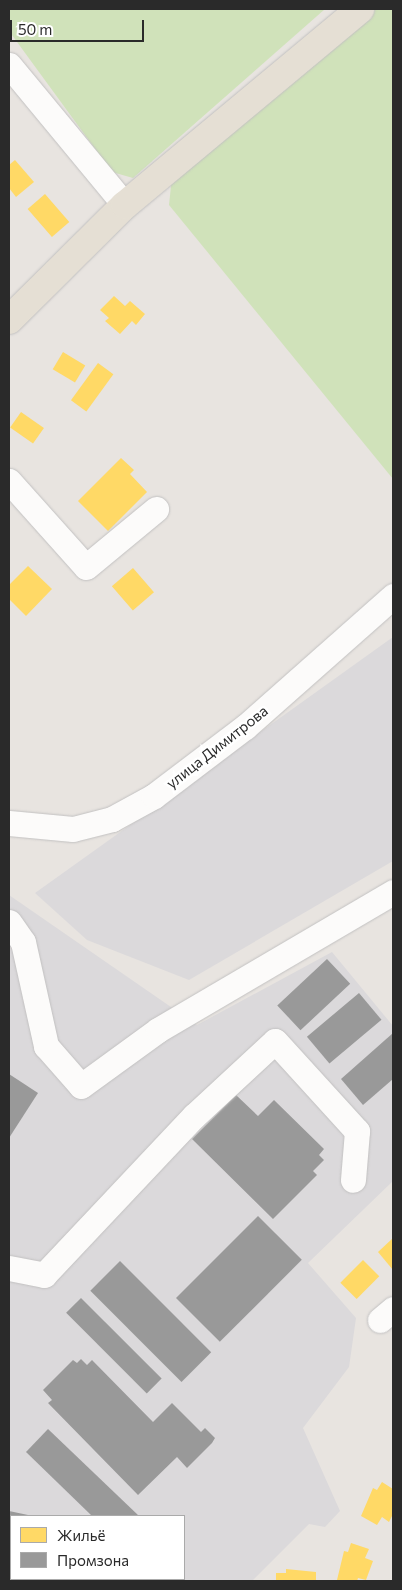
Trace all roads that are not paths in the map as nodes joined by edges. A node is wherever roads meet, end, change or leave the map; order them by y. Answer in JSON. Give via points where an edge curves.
{"nodes":[{"id":1,"x":360,"y":9,"type":"edge"},
{"id":2,"x":9,"y":65,"type":"edge"},
{"id":3,"x":125,"y":205,"type":"junction"},
{"id":4,"x":9,"y":320,"type":"edge"},
{"id":5,"x":9,"y":481,"type":"edge"},
{"id":6,"x":156,"y":509,"type":"dead end"},
{"id":7,"x":393,"y":596,"type":"edge"},
{"id":8,"x":9,"y":823,"type":"edge"},
{"id":9,"x":393,"y":892,"type":"edge"},
{"id":10,"x":9,"y":922,"type":"edge"},
{"id":11,"x":353,"y":1180,"type":"dead end"},
{"id":12,"x":9,"y":1268,"type":"edge"}],
"edges":[{"from":1,"to":3,"type":"main road"},
{"from":2,"to":3,"type":"street"},
{"from":3,"to":4,"type":"main road"},
{"from":5,"to":6,"type":"street","via":[[86,567]]},
{"from":7,"to":8,"type":"street","name":"улица Димитрова","via":[[245,727],[154,796],[112,819],[73,828]]},
{"from":9,"to":10,"type":"street","via":[[158,1030],[81,1086],[46,1046],[23,942]]},
{"from":11,"to":12,"type":"street","via":[[357,1131],[275,1041],[194,1116],[44,1275]]}]}
